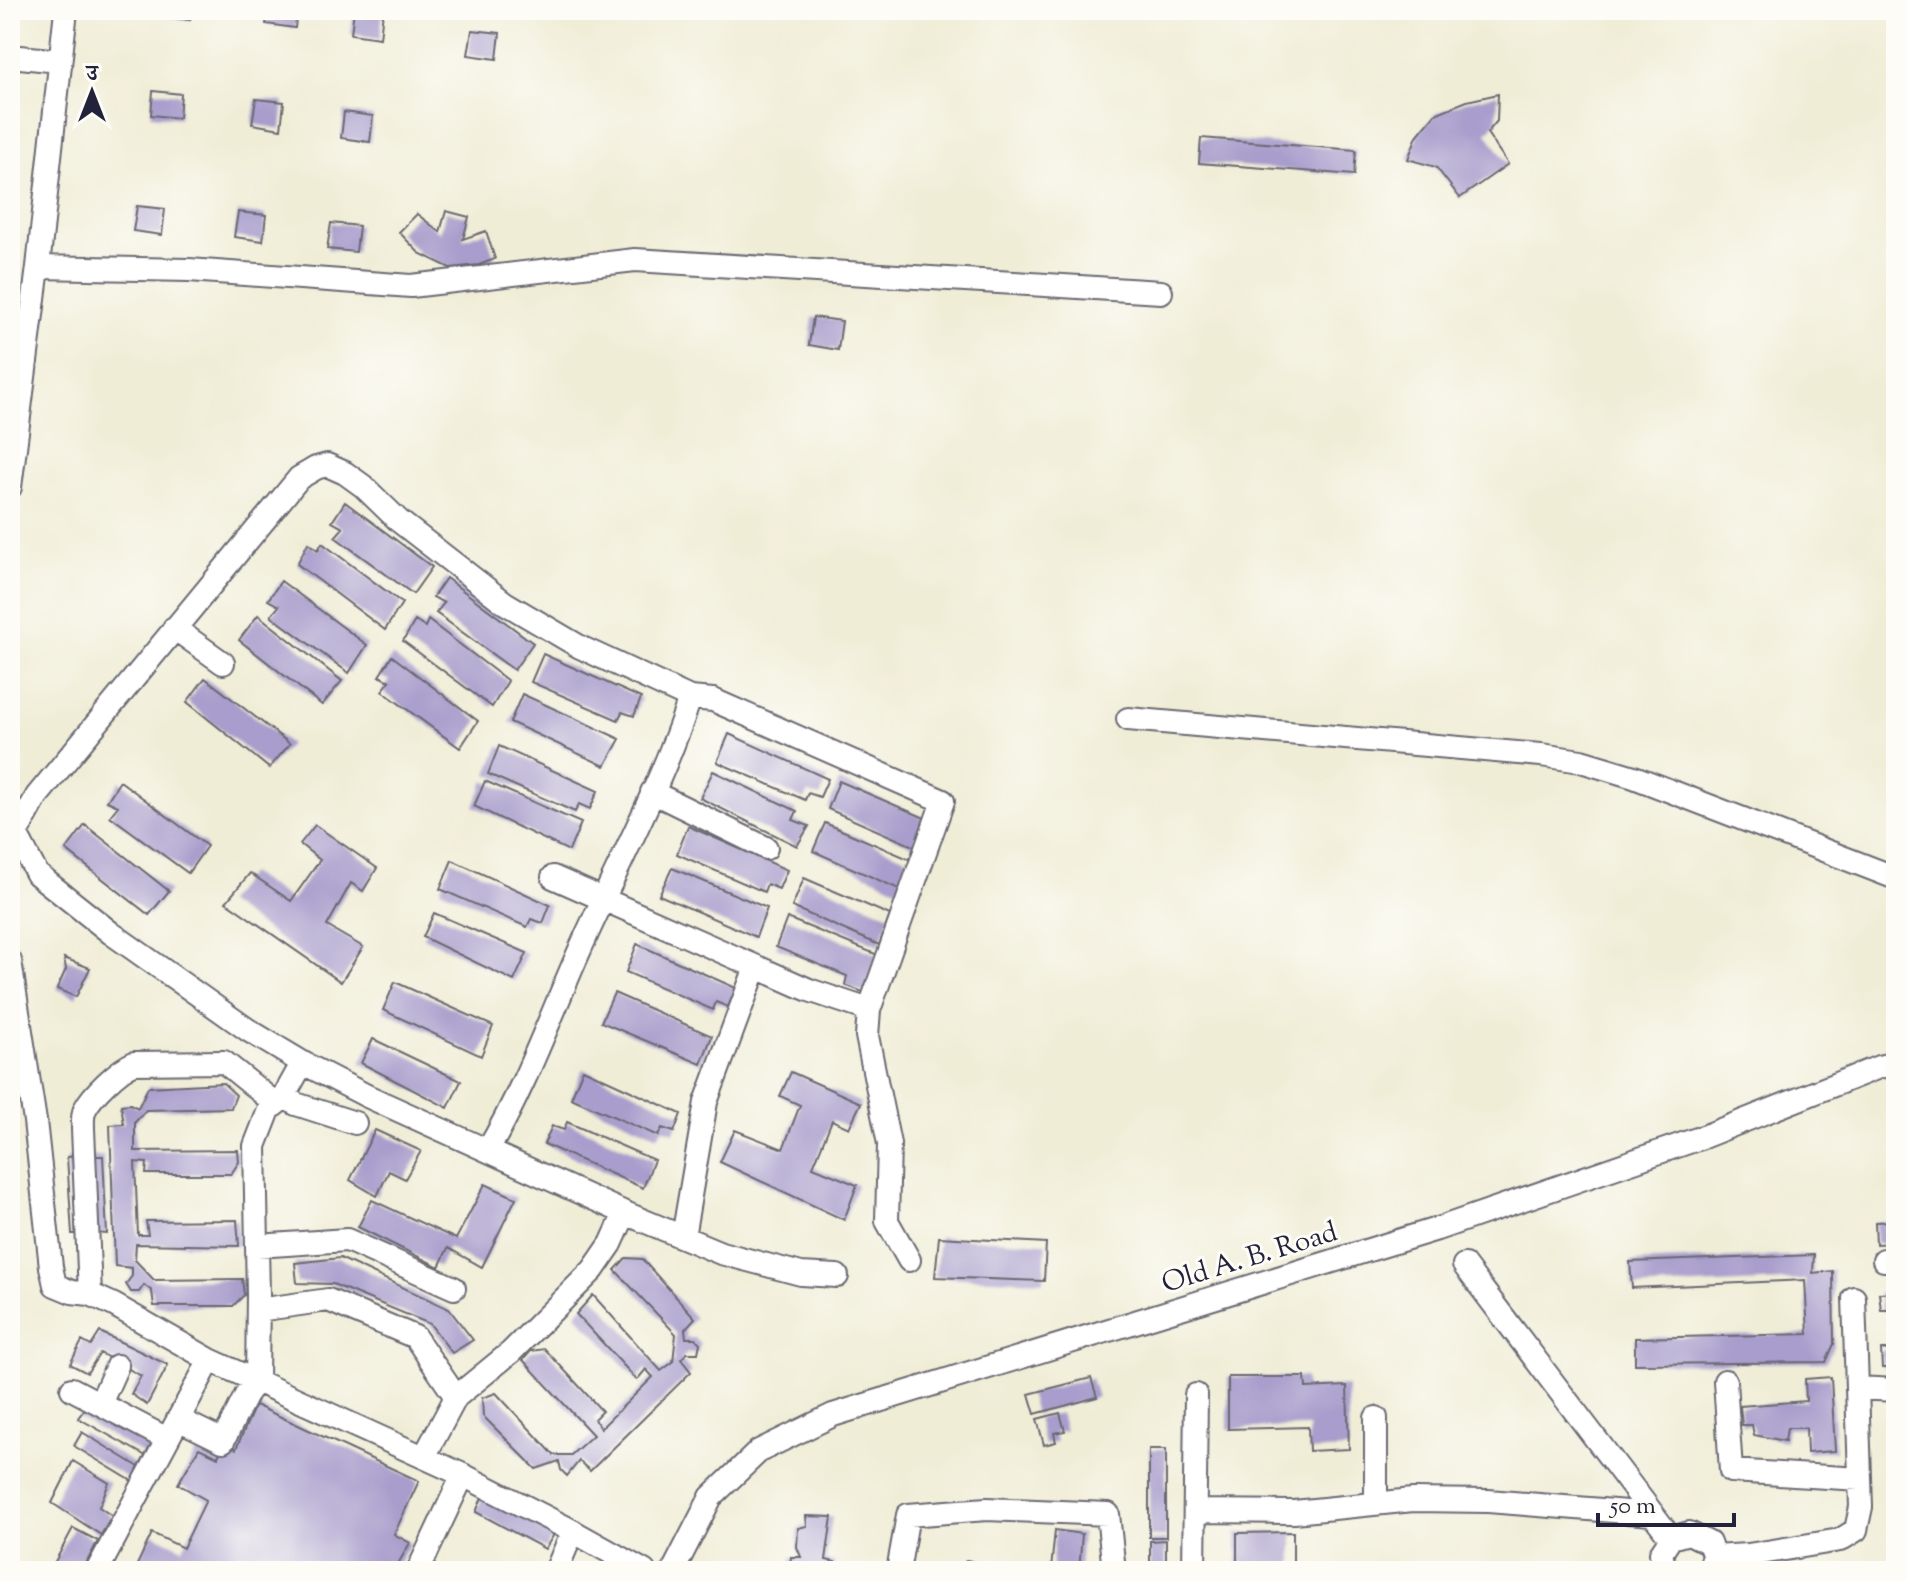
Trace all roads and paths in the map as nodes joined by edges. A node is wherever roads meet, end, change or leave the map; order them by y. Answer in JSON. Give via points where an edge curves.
{"nodes":[{"id":1,"x":66,"y":10,"type":"edge"},
{"id":2,"x":10,"y":56,"type":"edge"},
{"id":3,"x":60,"y":61,"type":"junction"},
{"id":4,"x":38,"y":267,"type":"junction"},
{"id":5,"x":1161,"y":292,"type":"dead end"},
{"id":6,"x":10,"y":487,"type":"edge"},
{"id":7,"x":174,"y":628,"type":"junction"},
{"id":8,"x":223,"y":663,"type":"dead end"},
{"id":9,"x":690,"y":698,"type":"junction"},
{"id":10,"x":1128,"y":719,"type":"dead end"},
{"id":11,"x":652,"y":792,"type":"junction"},
{"id":12,"x":766,"y":848,"type":"dead end"},
{"id":13,"x":553,"y":877,"type":"dead end"},
{"id":14,"x":1896,"y":878,"type":"edge"},
{"id":15,"x":602,"y":900,"type":"junction"},
{"id":16,"x":10,"y":961,"type":"edge"},
{"id":17,"x":756,"y":967,"type":"junction"},
{"id":18,"x":869,"y":1010,"type":"junction"},
{"id":19,"x":1896,"y":1063,"type":"edge"},
{"id":20,"x":298,"y":1071,"type":"dead end"},
{"id":21,"x":280,"y":1100,"type":"junction"},
{"id":22,"x":355,"y":1123,"type":"dead end"},
{"id":23,"x":488,"y":1150,"type":"junction"},
{"id":24,"x":625,"y":1213,"type":"junction"},
{"id":25,"x":683,"y":1237,"type":"junction"},
{"id":26,"x":257,"y":1246,"type":"junction"},
{"id":27,"x":909,"y":1260,"type":"dead end"},
{"id":28,"x":1464,"y":1265,"type":"dead end"},
{"id":29,"x":837,"y":1276,"type":"dead end"},
{"id":30,"x":454,"y":1288,"type":"dead end"},
{"id":31,"x":90,"y":1294,"type":"junction"},
{"id":32,"x":1854,"y":1298,"type":"dead end"},
{"id":33,"x":258,"y":1310,"type":"junction"},
{"id":34,"x":210,"y":1360,"type":"junction"},
{"id":35,"x":117,"y":1366,"type":"dead end"},
{"id":36,"x":1725,"y":1381,"type":"dead end"},
{"id":37,"x":257,"y":1382,"type":"junction"},
{"id":38,"x":1857,"y":1388,"type":"junction"},
{"id":39,"x":72,"y":1389,"type":"dead end"},
{"id":40,"x":1896,"y":1390,"type":"edge"},
{"id":41,"x":1196,"y":1395,"type":"dead end"},
{"id":42,"x":456,"y":1397,"type":"junction"},
{"id":43,"x":100,"y":1404,"type":"junction"},
{"id":44,"x":1376,"y":1418,"type":"dead end"},
{"id":45,"x":172,"y":1429,"type":"junction"},
{"id":46,"x":424,"y":1457,"type":"junction"},
{"id":47,"x":463,"y":1475,"type":"junction"},
{"id":48,"x":1860,"y":1479,"type":"junction"},
{"id":49,"x":1376,"y":1503,"type":"junction"},
{"id":50,"x":1195,"y":1511,"type":"junction"},
{"id":51,"x":1652,"y":1514,"type":"junction"},
{"id":52,"x":573,"y":1531,"type":"junction"},
{"id":53,"x":1671,"y":1538,"type":"junction"},
{"id":54,"x":1711,"y":1564,"type":"edge"},
{"id":55,"x":97,"y":1571,"type":"edge"},
{"id":56,"x":418,"y":1571,"type":"edge"},
{"id":57,"x":556,"y":1571,"type":"edge"},
{"id":58,"x":644,"y":1571,"type":"edge"},
{"id":59,"x":673,"y":1571,"type":"edge"},
{"id":60,"x":898,"y":1571,"type":"edge"},
{"id":61,"x":1114,"y":1571,"type":"edge"},
{"id":62,"x":1194,"y":1571,"type":"edge"},
{"id":63,"x":1665,"y":1571,"type":"edge"}],
"edges":[{"from":1,"to":3,"type":"street"},
{"from":2,"to":3,"type":"street"},
{"from":3,"to":4,"type":"street"},
{"from":4,"to":5,"type":"street","via":[[189,270],[411,286],[635,260]]},
{"from":4,"to":6,"type":"street"},
{"from":7,"to":8,"type":"street"},
{"from":7,"to":9,"type":"street","via":[[299,478],[327,465],[363,486],[399,521],[505,603],[580,647]]},
{"from":7,"to":23,"type":"street","via":[[22,820],[16,834],[29,862],[111,933],[248,1030],[367,1096]]},
{"from":9,"to":11,"type":"street"},
{"from":9,"to":18,"type":"street","via":[[713,700],[943,801]]},
{"from":10,"to":14,"type":"street","via":[[1581,761]]},
{"from":11,"to":12,"type":"street"},
{"from":11,"to":15,"type":"street"},
{"from":13,"to":15,"type":"street"},
{"from":15,"to":17,"type":"street"},
{"from":15,"to":23,"type":"street"},
{"from":16,"to":31,"type":"street","via":[[55,1285]]},
{"from":17,"to":18,"type":"street"},
{"from":17,"to":25,"type":"street","via":[[706,1102]]},
{"from":18,"to":27,"type":"street","via":[[867,1036],[889,1144],[887,1221]]},
{"from":19,"to":59,"type":"street","name":"Old A. B. Road","via":[[1437,1229],[833,1415],[759,1451],[711,1497]]},
{"from":20,"to":21,"type":"street"},
{"from":21,"to":22,"type":"street"},
{"from":21,"to":26,"type":"street","via":[[255,1146]]},
{"from":21,"to":31,"type":"street","via":[[224,1062],[123,1067],[83,1113]]},
{"from":23,"to":24,"type":"street"},
{"from":24,"to":25,"type":"street"},
{"from":24,"to":42,"type":"street","via":[[593,1270],[511,1352]]},
{"from":25,"to":29,"type":"street","via":[[801,1274]]},
{"from":26,"to":30,"type":"street","via":[[347,1240]]},
{"from":26,"to":33,"type":"street"},
{"from":28,"to":51,"type":"street"},
{"from":31,"to":34,"type":"street"},
{"from":32,"to":38,"type":"street"},
{"from":33,"to":37,"type":"street"},
{"from":33,"to":42,"type":"street","via":[[328,1300],[415,1337]]},
{"from":34,"to":37,"type":"street"},
{"from":34,"to":45,"type":"street"},
{"from":35,"to":43,"type":"street"},
{"from":36,"to":48,"type":"street","via":[[1731,1471]]},
{"from":37,"to":45,"type":"street","via":[[223,1441]]},
{"from":37,"to":46,"type":"street"},
{"from":38,"to":40,"type":"street"},
{"from":38,"to":48,"type":"street"},
{"from":39,"to":43,"type":"street"},
{"from":41,"to":50,"type":"street"},
{"from":42,"to":46,"type":"street"},
{"from":43,"to":45,"type":"street"},
{"from":44,"to":49,"type":"street"},
{"from":45,"to":55,"type":"street"},
{"from":46,"to":47,"type":"street"},
{"from":47,"to":52,"type":"street"},
{"from":47,"to":56,"type":"street"},
{"from":48,"to":54,"type":"street","via":[[1856,1530],[1840,1540]]},
{"from":49,"to":50,"type":"street","via":[[1294,1512]]},
{"from":49,"to":51,"type":"street","via":[[1488,1501]]},
{"from":50,"to":62,"type":"street"},
{"from":51,"to":53,"type":"street"},
{"from":52,"to":57,"type":"street"},
{"from":52,"to":58,"type":"street"},
{"from":53,"to":54,"type":"street","via":[[1689,1533],[1709,1543]]},
{"from":53,"to":63,"type":"street","via":[[1661,1553]]},
{"from":60,"to":61,"type":"street","via":[[908,1515],[987,1509],[1108,1514]]}]}
